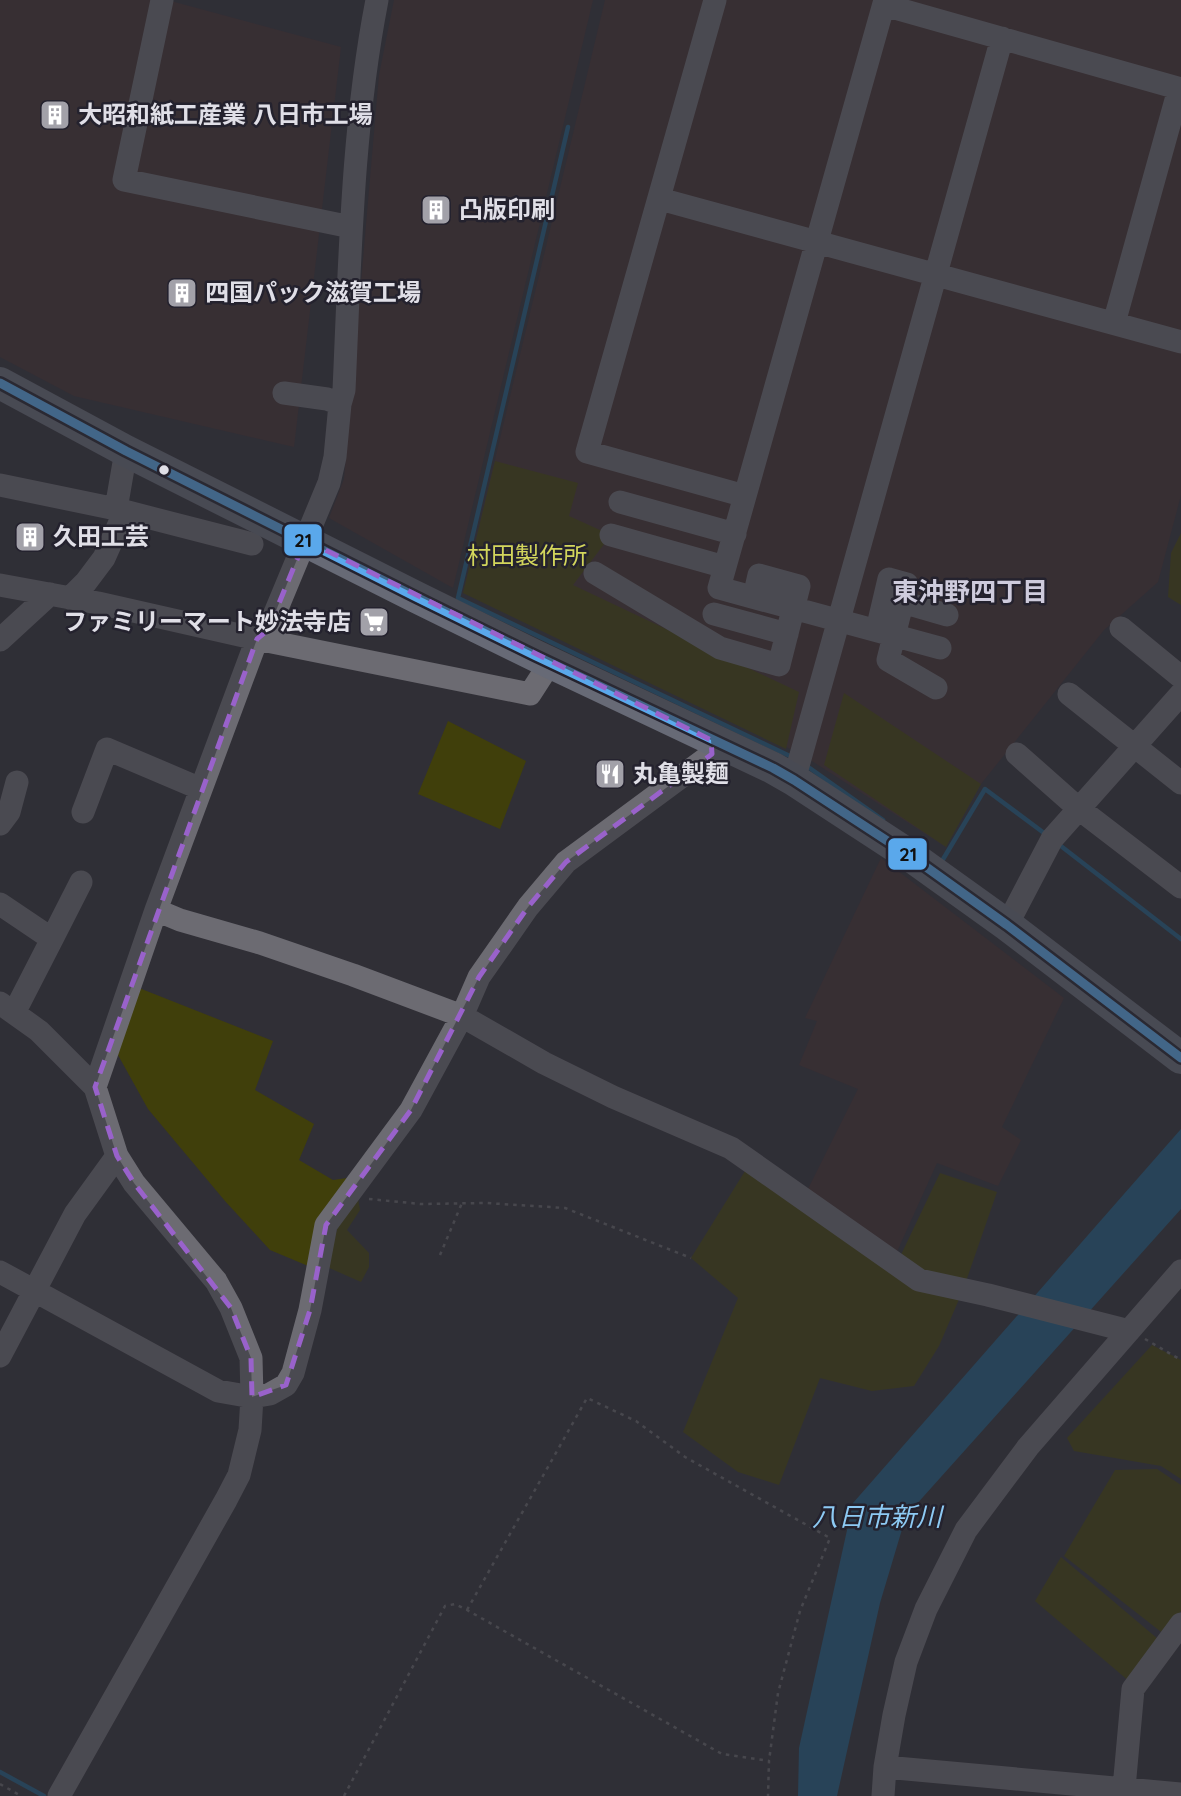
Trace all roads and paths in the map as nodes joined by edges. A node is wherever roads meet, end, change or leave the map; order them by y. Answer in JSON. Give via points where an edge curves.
{"nodes":[{"id":1,"x":162,"y":0,"type":"edge"},
{"id":2,"x":377,"y":0,"type":"edge"},
{"id":3,"x":715,"y":0,"type":"edge"},
{"id":4,"x":884,"y":2,"type":"edge"},
{"id":5,"x":1002,"y":38,"type":"junction"},
{"id":6,"x":1180,"y":89,"type":"edge"},
{"id":7,"x":660,"y":199,"type":"junction"},
{"id":8,"x":351,"y":227,"type":"junction"},
{"id":9,"x":816,"y":242,"type":"junction"},
{"id":10,"x":935,"y":275,"type":"junction"},
{"id":11,"x":1114,"y":324,"type":"junction"},
{"id":12,"x":1181,"y":342,"type":"edge"},
{"id":13,"x":0,"y":383,"type":"edge"},
{"id":14,"x":284,"y":393,"type":"dead end"},
{"id":15,"x":340,"y":404,"type":"junction"},
{"id":16,"x":126,"y":451,"type":"junction"},
{"id":17,"x":0,"y":485,"type":"edge"},
{"id":18,"x":745,"y":496,"type":"junction"},
{"id":19,"x":620,"y":502,"type":"dead end"},
{"id":20,"x":120,"y":510,"type":"junction"},
{"id":21,"x":611,"y":534,"type":"dead end"},
{"id":22,"x":735,"y":534,"type":"junction"},
{"id":23,"x":305,"y":540,"type":"junction"},
{"id":24,"x":252,"y":544,"type":"dead end"},
{"id":25,"x":725,"y":567,"type":"junction"},
{"id":26,"x":595,"y":573,"type":"dead end"},
{"id":27,"x":0,"y":584,"type":"edge"},
{"id":28,"x":60,"y":596,"type":"junction"},
{"id":29,"x":794,"y":608,"type":"junction"},
{"id":30,"x":714,"y":614,"type":"dead end"},
{"id":31,"x":947,"y":615,"type":"dead end"},
{"id":32,"x":839,"y":620,"type":"junction"},
{"id":33,"x":1121,"y":628,"type":"dead end"},
{"id":34,"x":886,"y":633,"type":"junction"},
{"id":35,"x":787,"y":634,"type":"junction"},
{"id":36,"x":257,"y":639,"type":"junction"},
{"id":37,"x":0,"y":640,"type":"edge"},
{"id":38,"x":940,"y":648,"type":"dead end"},
{"id":39,"x":550,"y":663,"type":"junction"},
{"id":40,"x":1181,"y":677,"type":"edge"},
{"id":41,"x":936,"y":688,"type":"dead end"},
{"id":42,"x":1069,"y":694,"type":"dead end"},
{"id":43,"x":1181,"y":694,"type":"edge"},
{"id":44,"x":711,"y":740,"type":"junction"},
{"id":45,"x":1135,"y":746,"type":"junction"},
{"id":46,"x":1017,"y":754,"type":"dead end"},
{"id":47,"x":794,"y":780,"type":"junction"},
{"id":48,"x":17,"y":782,"type":"dead end"},
{"id":49,"x":1181,"y":783,"type":"edge"},
{"id":50,"x":201,"y":789,"type":"junction"},
{"id":51,"x":1079,"y":808,"type":"junction"},
{"id":52,"x":83,"y":812,"type":"dead end"},
{"id":53,"x":0,"y":824,"type":"edge"},
{"id":54,"x":81,"y":882,"type":"dead end"},
{"id":55,"x":1181,"y":887,"type":"edge"},
{"id":56,"x":0,"y":904,"type":"edge"},
{"id":57,"x":156,"y":910,"type":"junction"},
{"id":58,"x":1007,"y":925,"type":"junction"},
{"id":59,"x":52,"y":939,"type":"junction"},
{"id":60,"x":7,"y":1008,"type":"edge"},
{"id":61,"x":462,"y":1016,"type":"junction"},
{"id":62,"x":1181,"y":1058,"type":"edge"},
{"id":63,"x":95,"y":1087,"type":"junction"},
{"id":64,"x":117,"y":1156,"type":"junction"},
{"id":65,"x":345,"y":1199,"type":"junction"},
{"id":66,"x":462,"y":1203,"type":"junction"},
{"id":67,"x":440,"y":1255,"type":"dead end"},
{"id":68,"x":691,"y":1258,"type":"dead end"},
{"id":69,"x":1181,"y":1271,"type":"edge"},
{"id":70,"x":0,"y":1272,"type":"edge"},
{"id":71,"x":35,"y":1292,"type":"junction"},
{"id":72,"x":1129,"y":1331,"type":"junction"},
{"id":73,"x":0,"y":1356,"type":"edge"},
{"id":74,"x":1181,"y":1360,"type":"edge"},
{"id":75,"x":252,"y":1396,"type":"junction"},
{"id":76,"x":467,"y":1610,"type":"junction"},
{"id":77,"x":1181,"y":1624,"type":"edge"},
{"id":78,"x":769,"y":1761,"type":"junction"},
{"id":79,"x":885,"y":1767,"type":"junction"},
{"id":80,"x":0,"y":1784,"type":"edge"},
{"id":81,"x":1125,"y":1788,"type":"junction"},
{"id":82,"x":1181,"y":1794,"type":"edge"},
{"id":83,"x":21,"y":1796,"type":"edge"},
{"id":84,"x":59,"y":1796,"type":"edge"},
{"id":85,"x":344,"y":1796,"type":"edge"},
{"id":86,"x":768,"y":1796,"type":"edge"},
{"id":87,"x":883,"y":1796,"type":"edge"}],
"edges":[{"from":1,"to":8,"type":"street","via":[[124,180]]},
{"from":2,"to":8,"type":"street"},
{"from":3,"to":7,"type":"street"},
{"from":4,"to":5,"type":"street"},
{"from":4,"to":9,"type":"street"},
{"from":5,"to":6,"type":"street"},
{"from":5,"to":10,"type":"street"},
{"from":6,"to":11,"type":"street"},
{"from":7,"to":9,"type":"street"},
{"from":7,"to":18,"type":"street","via":[[587,452]]},
{"from":8,"to":15,"type":"street"},
{"from":9,"to":10,"type":"street"},
{"from":9,"to":18,"type":"street"},
{"from":10,"to":11,"type":"street"},
{"from":10,"to":32,"type":"street"},
{"from":11,"to":12,"type":"street"},
{"from":13,"to":16,"type":"highway"},
{"from":14,"to":15,"type":"street"},
{"from":15,"to":23,"type":"street","via":[[335,457]]},
{"from":16,"to":20,"type":"street"},
{"from":16,"to":23,"type":"highway"},
{"from":17,"to":20,"type":"street"},
{"from":18,"to":22,"type":"street"},
{"from":19,"to":22,"type":"street"},
{"from":20,"to":24,"type":"street"},
{"from":20,"to":28,"type":"street","via":[[104,558],[86,582]]},
{"from":21,"to":25,"type":"street"},
{"from":22,"to":25,"type":"street"},
{"from":23,"to":36,"type":"street","via":[[268,630]]},
{"from":23,"to":39,"type":"highway"},
{"from":25,"to":29,"type":"street","via":[[719,588]]},
{"from":26,"to":35,"type":"street","via":[[720,649],[779,665]]},
{"from":27,"to":28,"type":"street"},
{"from":28,"to":36,"type":"street"},
{"from":28,"to":37,"type":"street"},
{"from":29,"to":32,"type":"street"},
{"from":29,"to":35,"type":"street"},
{"from":30,"to":35,"type":"street"},
{"from":31,"to":34,"type":"street","via":[[902,602],[907,584],[889,579]]},
{"from":32,"to":34,"type":"street"},
{"from":32,"to":47,"type":"street"},
{"from":33,"to":40,"type":"street"},
{"from":34,"to":38,"type":"street"},
{"from":34,"to":41,"type":"street","via":[[888,660]]},
{"from":36,"to":39,"type":"street","via":[[530,694]]},
{"from":36,"to":50,"type":"street"},
{"from":39,"to":44,"type":"highway"},
{"from":42,"to":45,"type":"street"},
{"from":43,"to":45,"type":"street"},
{"from":44,"to":47,"type":"highway"},
{"from":44,"to":61,"type":"street","via":[[712,754],[566,862],[479,977]]},
{"from":45,"to":49,"type":"street"},
{"from":45,"to":51,"type":"street"},
{"from":46,"to":51,"type":"street"},
{"from":47,"to":58,"type":"highway"},
{"from":48,"to":53,"type":"street","via":[[9,812]]},
{"from":50,"to":52,"type":"street","via":[[107,749]]},
{"from":50,"to":57,"type":"street"},
{"from":51,"to":55,"type":"street"},
{"from":51,"to":58,"type":"street","via":[[1052,839]]},
{"from":54,"to":59,"type":"street"},
{"from":56,"to":59,"type":"street"},
{"from":57,"to":61,"type":"street"},
{"from":57,"to":63,"type":"street"},
{"from":58,"to":62,"type":"highway"},
{"from":59,"to":60,"type":"street"},
{"from":60,"to":63,"type":"street","via":[[39,1031]]},
{"from":61,"to":65,"type":"street","via":[[411,1110]]},
{"from":61,"to":72,"type":"street","via":[[612,1097],[731,1148],[919,1280]]},
{"from":63,"to":64,"type":"street"},
{"from":64,"to":71,"type":"street","via":[[75,1213]]},
{"from":64,"to":75,"type":"street","via":[[216,1281],[251,1358]]},
{"from":65,"to":66,"type":"path"},
{"from":65,"to":75,"type":"street","via":[[326,1225],[293,1373],[286,1385],[270,1394]]},
{"from":66,"to":67,"type":"path"},
{"from":66,"to":68,"type":"path","via":[[565,1208]]},
{"from":69,"to":72,"type":"street"},
{"from":70,"to":71,"type":"street"},
{"from":71,"to":73,"type":"street"},
{"from":71,"to":75,"type":"street","via":[[218,1391]]},
{"from":72,"to":74,"type":"path"},
{"from":72,"to":79,"type":"street","via":[[1028,1447],[966,1530],[926,1609],[906,1662]]},
{"from":75,"to":84,"type":"street","via":[[250,1430],[239,1475]]},
{"from":76,"to":78,"type":"path","via":[[722,1754]]},
{"from":76,"to":78,"type":"path","via":[[587,1398],[636,1421],[685,1457],[830,1538],[800,1611],[778,1693]]},
{"from":76,"to":85,"type":"path","via":[[454,1604],[445,1606]]},
{"from":77,"to":81,"type":"street","via":[[1133,1689]]},
{"from":78,"to":86,"type":"path"},
{"from":79,"to":81,"type":"street"},
{"from":79,"to":87,"type":"street"},
{"from":80,"to":83,"type":"path"},
{"from":81,"to":82,"type":"street"}]}
